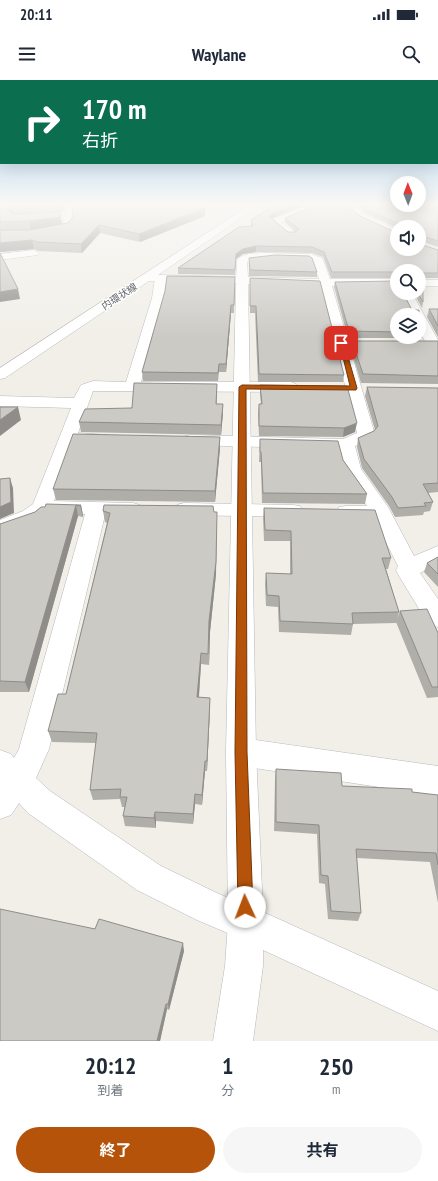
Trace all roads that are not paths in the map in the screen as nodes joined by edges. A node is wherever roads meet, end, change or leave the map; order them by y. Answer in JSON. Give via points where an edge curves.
{"nodes":[{"id":1,"x":175,"y":248,"type":"edge"},
{"id":2,"x":196,"y":248,"type":"edge"},
{"id":3,"x":34,"y":253,"type":"edge"},
{"id":4,"x":0,"y":257,"type":"edge"},
{"id":5,"x":154,"y":278,"type":"junction"},
{"id":6,"x":242,"y":280,"type":"junction"},
{"id":7,"x":325,"y":282,"type":"junction"},
{"id":8,"x":390,"y":282,"type":"edge"},
{"id":9,"x":426,"y":283,"type":"edge"},
{"id":10,"x":438,"y":283,"type":"edge"},
{"id":11,"x":79,"y":309,"type":"dead end"},
{"id":12,"x":426,"y":328,"type":"edge"},
{"id":13,"x":436,"y":344,"type":"edge"},
{"id":14,"x":0,"y":376,"type":"edge"},
{"id":15,"x":132,"y":386,"type":"junction"},
{"id":16,"x":242,"y":387,"type":"junction"},
{"id":17,"x":306,"y":388,"type":"edge"},
{"id":18,"x":0,"y":401,"type":"edge"},
{"id":19,"x":81,"y":403,"type":"junction"},
{"id":20,"x":68,"y":438,"type":"junction"},
{"id":21,"x":115,"y":439,"type":"edge"},
{"id":22,"x":179,"y":440,"type":"edge"},
{"id":23,"x":242,"y":441,"type":"junction"},
{"id":24,"x":346,"y":444,"type":"junction"},
{"id":25,"x":42,"y":507,"type":"junction"},
{"id":26,"x":97,"y":508,"type":"junction"},
{"id":27,"x":241,"y":510,"type":"junction"},
{"id":28,"x":380,"y":512,"type":"junction"},
{"id":29,"x":0,"y":528,"type":"edge"},
{"id":30,"x":438,"y":553,"type":"edge"},
{"id":31,"x":411,"y":568,"type":"junction"},
{"id":32,"x":438,"y":618,"type":"edge"},
{"id":33,"x":241,"y":752,"type":"junction"},
{"id":34,"x":438,"y":781,"type":"edge"},
{"id":35,"x":6,"y":783,"type":"edge"},
{"id":36,"x":246,"y":923,"type":"junction"},
{"id":37,"x":438,"y":1011,"type":"edge"},
{"id":38,"x":233,"y":1041,"type":"edge"}],
"edges":[{"from":1,"to":11,"type":"street","name":"内環状線"},
{"from":2,"to":5,"type":"street","name":"内環状線"},
{"from":3,"to":4,"type":"street"},
{"from":5,"to":6,"type":"street"},
{"from":5,"to":14,"type":"street","name":"内環状線"},
{"from":5,"to":15,"type":"street","via":[[158,298]]},
{"from":6,"to":7,"type":"street"},
{"from":6,"to":7,"type":"street","via":[[242,260],[246,257],[311,257],[318,260]]},
{"from":6,"to":16,"type":"street"},
{"from":7,"to":8,"type":"street"},
{"from":7,"to":24,"type":"street","via":[[349,343],[353,388],[366,435]]},
{"from":9,"to":10,"type":"street"},
{"from":12,"to":13,"type":"street"},
{"from":15,"to":16,"type":"street"},
{"from":15,"to":19,"type":"street","via":[[86,388]]},
{"from":16,"to":17,"type":"street"},
{"from":16,"to":23,"type":"street"},
{"from":18,"to":19,"type":"street"},
{"from":19,"to":20,"type":"street"},
{"from":20,"to":21,"type":"street"},
{"from":20,"to":25,"type":"street"},
{"from":22,"to":23,"type":"street"},
{"from":23,"to":24,"type":"street"},
{"from":23,"to":27,"type":"street"},
{"from":24,"to":28,"type":"street","via":[[352,469]]},
{"from":25,"to":26,"type":"street"},
{"from":25,"to":29,"type":"street","via":[[30,516]]},
{"from":26,"to":27,"type":"street"},
{"from":26,"to":35,"type":"street","via":[[34,749],[29,762]]},
{"from":27,"to":28,"type":"street"},
{"from":27,"to":33,"type":"street"},
{"from":28,"to":31,"type":"street","via":[[403,558]]},
{"from":30,"to":31,"type":"street"},
{"from":31,"to":32,"type":"street","via":[[408,570]]},
{"from":33,"to":34,"type":"street"},
{"from":33,"to":36,"type":"street"},
{"from":35,"to":36,"type":"street","via":[[39,802],[149,878]]},
{"from":36,"to":37,"type":"street"},
{"from":36,"to":38,"type":"street","via":[[244,966]]}]}
